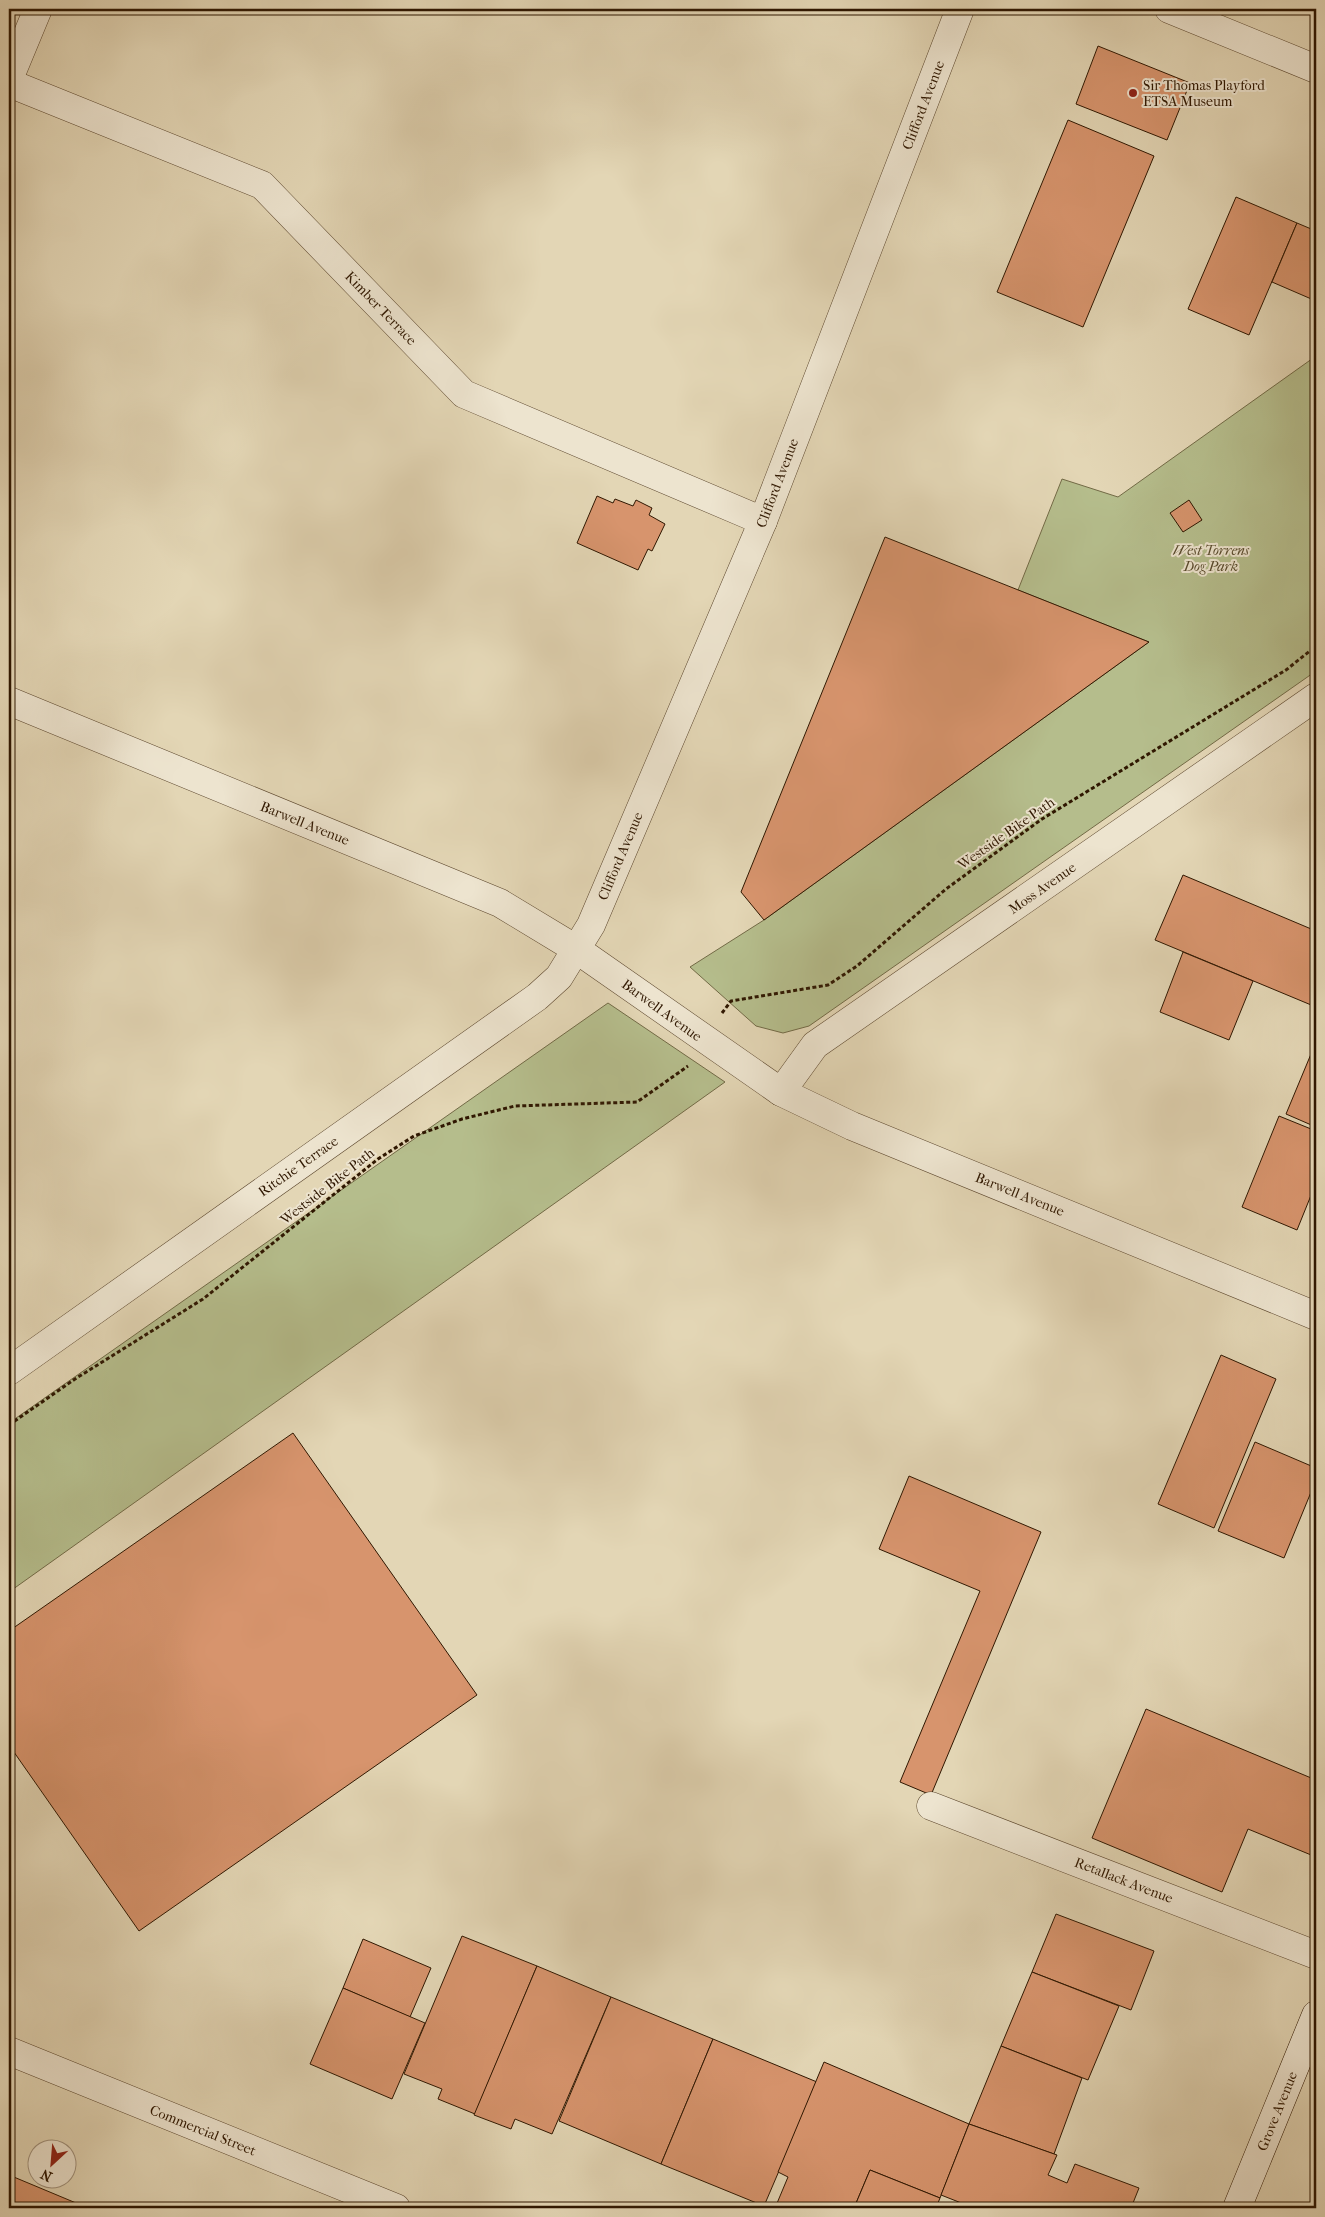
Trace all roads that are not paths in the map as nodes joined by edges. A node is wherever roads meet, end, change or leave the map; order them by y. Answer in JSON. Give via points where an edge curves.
{"nodes":[{"id":1,"x":38,"y":9,"type":"edge"},
{"id":2,"x":960,"y":9,"type":"edge"},
{"id":3,"x":1169,"y":9,"type":"edge"},
{"id":4,"x":1316,"y":69,"type":"edge"},
{"id":5,"x":9,"y":81,"type":"edge"},
{"id":6,"x":763,"y":521,"type":"junction"},
{"id":7,"x":1316,"y":697,"type":"edge"},
{"id":8,"x":9,"y":701,"type":"edge"},
{"id":9,"x":576,"y":950,"type":"junction"},
{"id":10,"x":781,"y":1092,"type":"junction"},
{"id":11,"x":1316,"y":1316,"type":"edge"},
{"id":12,"x":9,"y":1371,"type":"edge"},
{"id":13,"x":931,"y":1806,"type":"dead end"},
{"id":14,"x":1316,"y":1955,"type":"edge"},
{"id":15,"x":1316,"y":2015,"type":"edge"},
{"id":16,"x":9,"y":2051,"type":"edge"},
{"id":17,"x":396,"y":2208,"type":"edge"},
{"id":18,"x":1238,"y":2208,"type":"edge"}],
"edges":[{"from":1,"to":5,"type":"street"},
{"from":2,"to":6,"type":"street","name":"Clifford Avenue"},
{"from":3,"to":4,"type":"street"},
{"from":5,"to":6,"type":"street","name":"Kimber Terrace","via":[[262,185],[464,394]]},
{"from":6,"to":9,"type":"street","name":"Clifford Avenue","via":[[591,925]]},
{"from":7,"to":10,"type":"street","name":"Moss Avenue","via":[[816,1045]]},
{"from":8,"to":9,"type":"street","name":"Barwell Avenue","via":[[500,903]]},
{"from":9,"to":10,"type":"street","name":"Barwell Avenue"},
{"from":9,"to":12,"type":"street","name":"Ritchie Terrace","via":[[559,977],[537,998]]},
{"from":10,"to":11,"type":"street","name":"Barwell Avenue","via":[[852,1126]]},
{"from":13,"to":14,"type":"street","name":"Retallack Avenue"},
{"from":15,"to":18,"type":"street","name":"Grove Avenue"},
{"from":16,"to":17,"type":"street","name":"Commercial Street"}]}
